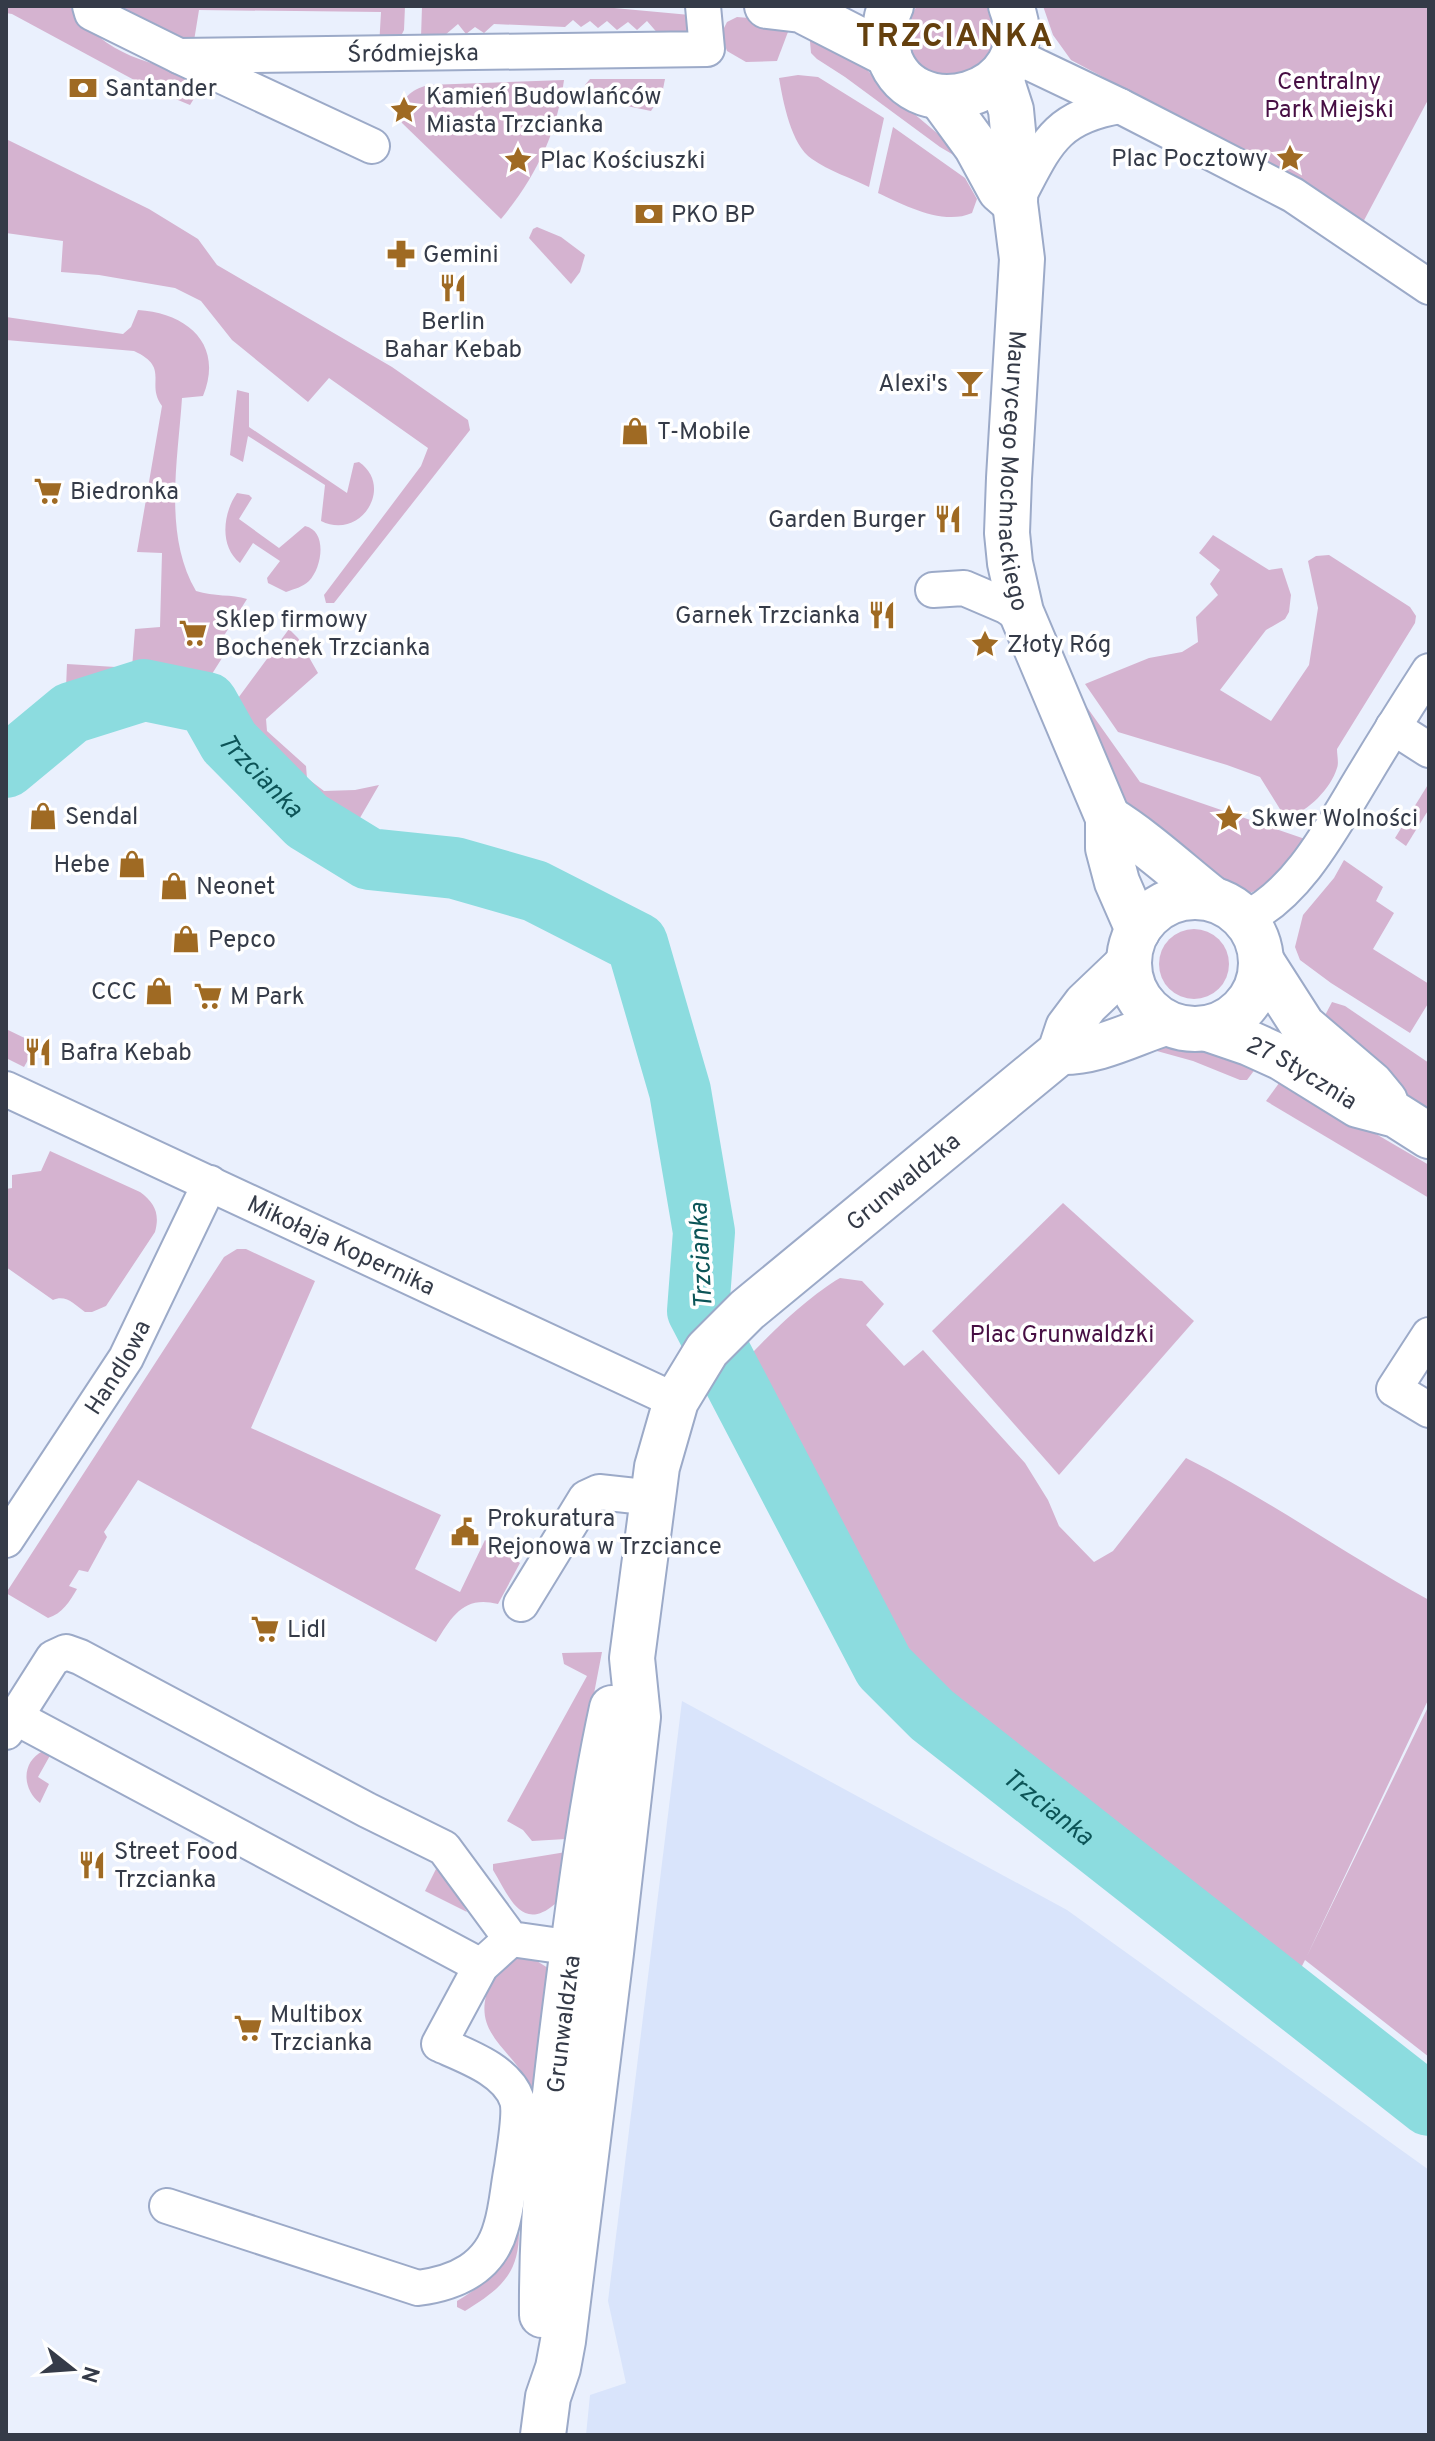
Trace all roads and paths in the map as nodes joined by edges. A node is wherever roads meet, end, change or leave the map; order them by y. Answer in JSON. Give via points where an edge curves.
{"nodes":[{"id":1,"x":703,"y":6,"type":"edge"},
{"id":2,"x":767,"y":6,"type":"edge"},
{"id":3,"x":891,"y":6,"type":"edge"},
{"id":4,"x":1011,"y":6,"type":"edge"},
{"id":5,"x":87,"y":8,"type":"edge"},
{"id":6,"x":889,"y":55,"type":"junction"},
{"id":7,"x":179,"y":56,"type":"junction"},
{"id":8,"x":1006,"y":66,"type":"junction"},
{"id":9,"x":941,"y":98,"type":"junction"},
{"id":10,"x":1120,"y":106,"type":"junction"},
{"id":11,"x":372,"y":146,"type":"dead end"},
{"id":12,"x":1015,"y":203,"type":"junction"},
{"id":13,"x":1429,"y":287,"type":"edge"},
{"id":14,"x":1007,"y":533,"type":"junction"},
{"id":15,"x":1024,"y":618,"type":"junction"},
{"id":16,"x":1429,"y":671,"type":"edge"},
{"id":17,"x":1393,"y":727,"type":"junction"},
{"id":18,"x":1429,"y":750,"type":"edge"},
{"id":19,"x":1108,"y":818,"type":"junction"},
{"id":20,"x":1227,"y":909,"type":"junction"},
{"id":21,"x":1133,"y":947,"type":"junction"},
{"id":22,"x":1262,"y":962,"type":"junction"},
{"id":23,"x":1165,"y":1023,"type":"junction"},
{"id":24,"x":1208,"y":1029,"type":"junction"},
{"id":25,"x":1060,"y":1052,"type":"junction"},
{"id":26,"x":6,"y":1089,"type":"edge"},
{"id":27,"x":1413,"y":1126,"type":"edge"},
{"id":28,"x":210,"y":1183,"type":"junction"},
{"id":29,"x":1429,"y":1335,"type":"edge"},
{"id":30,"x":686,"y":1383,"type":"junction"},
{"id":31,"x":1429,"y":1410,"type":"edge"},
{"id":32,"x":654,"y":1498,"type":"junction"},
{"id":33,"x":6,"y":1540,"type":"edge"},
{"id":34,"x":521,"y":1604,"type":"dead end"},
{"id":35,"x":10,"y":1725,"type":"edge"},
{"id":36,"x":511,"y":1939,"type":"junction"},
{"id":37,"x":592,"y":1951,"type":"junction"},
{"id":38,"x":481,"y":1966,"type":"junction"},
{"id":39,"x":167,"y":2206,"type":"dead end"},
{"id":40,"x":545,"y":2416,"type":"edge"}],
"edges":[{"from":1,"to":7,"type":"street","name":"Śródmiejska","via":[[707,49]]},
{"from":2,"to":6,"type":"main road","via":[[801,10]]},
{"from":3,"to":6,"type":"main road","via":[[884,33]]},
{"from":4,"to":8,"type":"main road","name":"Maurycego Mochnackiego","via":[[1017,36]]},
{"from":5,"to":7,"type":"street","name":"Śródmiejska"},
{"from":6,"to":9,"type":"main road","via":[[909,84]]},
{"from":7,"to":11,"type":"street"},
{"from":8,"to":9,"type":"main road","via":[[983,90]]},
{"from":8,"to":10,"type":"street"},
{"from":8,"to":12,"type":"main road","name":"Maurycego Mochnackiego"},
{"from":9,"to":12,"type":"main road","via":[[1000,190]]},
{"from":10,"to":12,"type":"street","via":[[1094,110],[1060,130]]},
{"from":10,"to":13,"type":"street","via":[[1302,200]]},
{"from":12,"to":14,"type":"main road","name":"Maurycego Mochnackiego","via":[[1022,259]]},
{"from":14,"to":15,"type":"main road","name":"Maurycego Mochnackiego"},
{"from":14,"to":15,"type":"street","via":[[988,568],[948,589],[1006,606]]},
{"from":15,"to":19,"type":"main road","name":"Maurycego Mochnackiego"},
{"from":16,"to":17,"type":"street"},
{"from":17,"to":18,"type":"street"},
{"from":17,"to":20,"type":"street","via":[[1294,879],[1261,912]]},
{"from":19,"to":20,"type":"main road"},
{"from":19,"to":21,"type":"main road","name":"Maurycego Mochnackiego","via":[[1108,848]]},
{"from":20,"to":21,"type":"main road","via":[[1189,897],[1169,902],[1151,914]]},
{"from":20,"to":22,"type":"main road","via":[[1259,943]]},
{"from":21,"to":23,"type":"main road","via":[[1131,981],[1150,1012]]},
{"from":21,"to":25,"type":"main road","name":"Grunwaldzka","via":[[1068,1028]]},
{"from":22,"to":24,"type":"main road","via":[[1260,981],[1247,1005]]},
{"from":22,"to":27,"type":"main road","name":"27 Stycznia","via":[[1303,1026]]},
{"from":23,"to":24,"type":"main road"},
{"from":23,"to":25,"type":"main road","via":[[1097,1048]]},
{"from":24,"to":27,"type":"main road","name":"27 Stycznia","via":[[1282,1058],[1358,1105]]},
{"from":25,"to":30,"type":"main road","name":"Grunwaldzka","via":[[747,1310],[720,1335]]},
{"from":26,"to":28,"type":"street","name":"Mikołaja Kopernika"},
{"from":28,"to":30,"type":"street","name":"Mikołaja Kopernika"},
{"from":28,"to":33,"type":"street","name":"Handlowa","via":[[126,1358]]},
{"from":29,"to":31,"type":"street","via":[[1394,1389]]},
{"from":30,"to":32,"type":"main road","name":"Grunwaldzka","via":[[657,1467]]},
{"from":32,"to":34,"type":"street","via":[[599,1492],[586,1498]]},
{"from":32,"to":37,"type":"main road","name":"Grunwaldzka","via":[[632,1658],[612,1710],[587,1844]]},
{"from":35,"to":36,"type":"street","via":[[53,1658],[66,1652],[80,1657],[444,1848]]},
{"from":35,"to":38,"type":"street"},
{"from":36,"to":37,"type":"street"},
{"from":36,"to":38,"type":"street"},
{"from":37,"to":40,"type":"main road","name":"Grunwaldzka","via":[[571,2272],[558,2368]]},
{"from":37,"to":40,"type":"main road","name":"Grunwaldzka","via":[[548,2154],[542,2239]]},
{"from":38,"to":39,"type":"street","via":[[439,2044],[504,2079],[517,2101],[516,2145],[501,2228],[490,2253],[468,2272],[446,2284],[418,2288]]}]}
